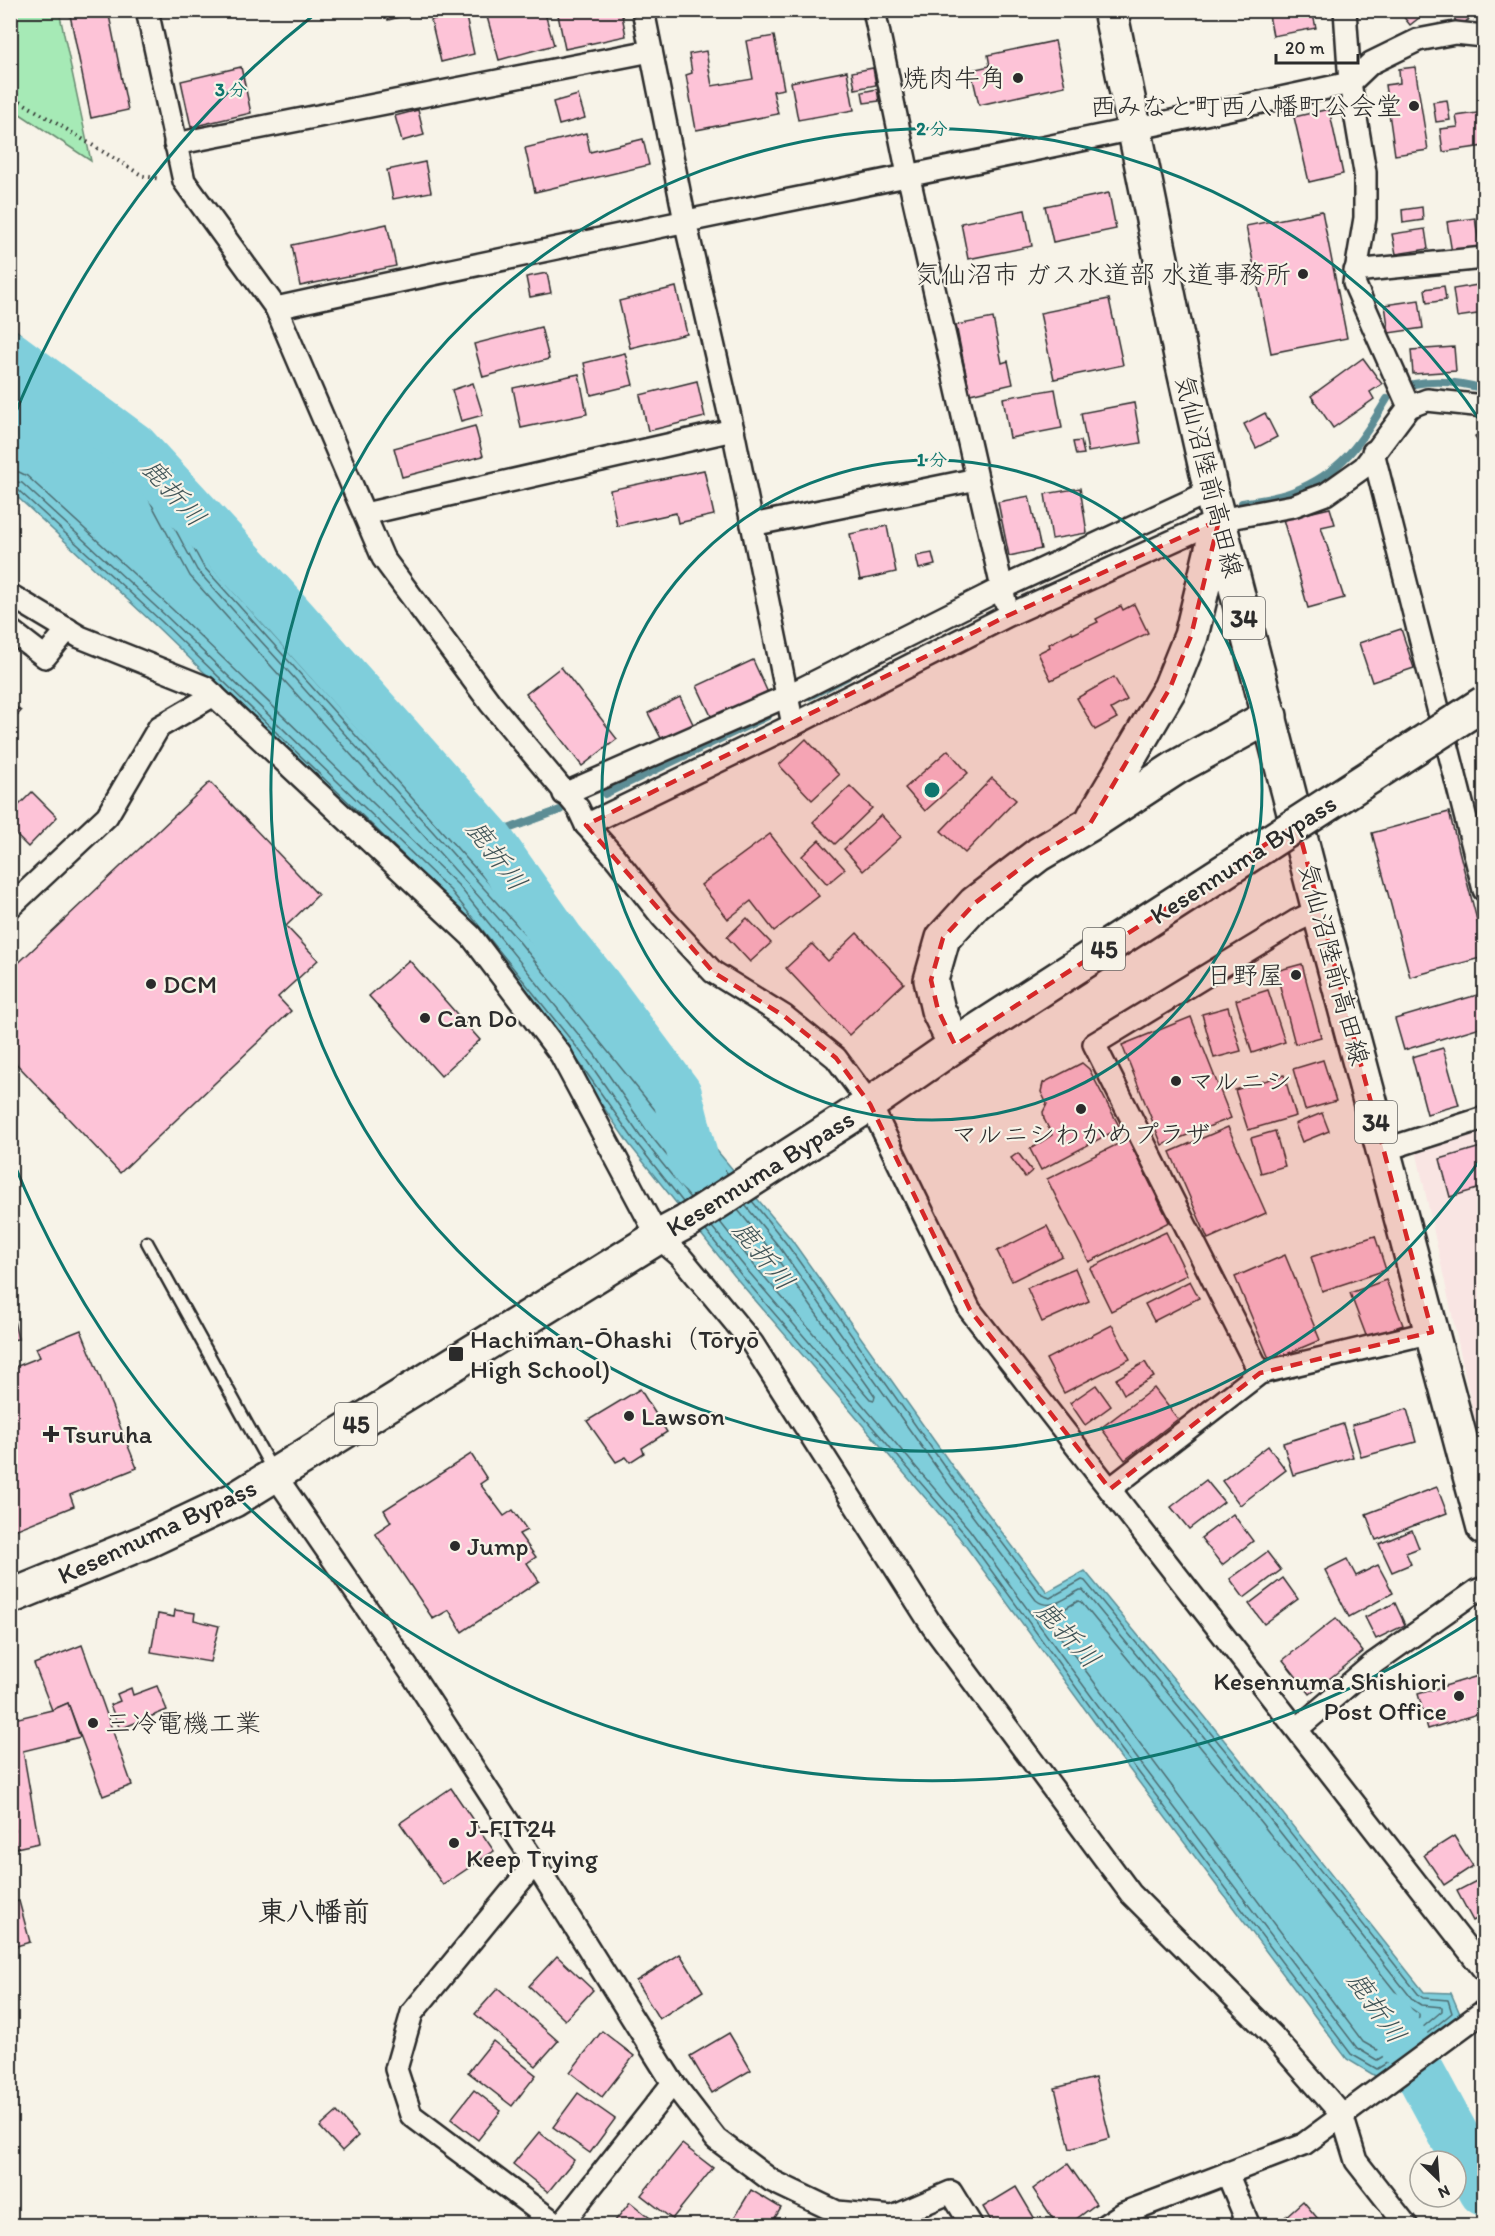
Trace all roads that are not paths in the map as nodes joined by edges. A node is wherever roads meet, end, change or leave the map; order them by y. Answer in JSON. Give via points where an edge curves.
{"nodes":[{"id":1,"x":147,"y":10,"type":"edge"},
{"id":2,"x":643,"y":10,"type":"edge"},
{"id":3,"x":874,"y":10,"type":"edge"},
{"id":4,"x":1110,"y":10,"type":"edge"},
{"id":5,"x":1345,"y":10,"type":"edge"},
{"id":6,"x":1485,"y":36,"type":"edge"},
{"id":7,"x":651,"y":51,"type":"junction"},
{"id":8,"x":1350,"y":83,"type":"junction"},
{"id":9,"x":1134,"y":130,"type":"junction"},
{"id":10,"x":175,"y":144,"type":"junction"},
{"id":11,"x":908,"y":174,"type":"junction"},
{"id":12,"x":685,"y":220,"type":"junction"},
{"id":13,"x":1485,"y":258,"type":"edge"},
{"id":14,"x":1355,"y":271,"type":"junction"},
{"id":15,"x":276,"y":308,"type":"junction"},
{"id":16,"x":1485,"y":406,"type":"edge"},
{"id":17,"x":1409,"y":407,"type":"junction"},
{"id":18,"x":733,"y":430,"type":"junction"},
{"id":19,"x":1373,"y":452,"type":"junction"},
{"id":20,"x":977,"y":479,"type":"junction"},
{"id":21,"x":1215,"y":506,"type":"junction"},
{"id":22,"x":364,"y":514,"type":"junction"},
{"id":23,"x":752,"y":525,"type":"junction"},
{"id":24,"x":1002,"y":588,"type":"junction"},
{"id":25,"x":10,"y":595,"type":"edge"},
{"id":26,"x":1007,"y":616,"type":"junction"},
{"id":27,"x":68,"y":629,"type":"junction"},
{"id":28,"x":10,"y":630,"type":"edge"},
{"id":29,"x":214,"y":695,"type":"junction"},
{"id":30,"x":787,"y":696,"type":"junction"},
{"id":31,"x":1485,"y":703,"type":"edge"},
{"id":32,"x":1270,"y":716,"type":"junction"},
{"id":33,"x":793,"y":725,"type":"junction"},
{"id":34,"x":564,"y":794,"type":"junction"},
{"id":35,"x":1090,"y":824,"type":"junction"},
{"id":36,"x":586,"y":825,"type":"junction"},
{"id":37,"x":1485,"y":890,"type":"edge"},
{"id":38,"x":10,"y":907,"type":"edge"},
{"id":39,"x":1319,"y":910,"type":"junction"},
{"id":40,"x":954,"y":1045,"type":"junction"},
{"id":41,"x":870,"y":1104,"type":"junction"},
{"id":42,"x":1485,"y":1118,"type":"edge"},
{"id":43,"x":1383,"y":1150,"type":"junction"},
{"id":44,"x":672,"y":1229,"type":"junction"},
{"id":45,"x":147,"y":1242,"type":"dead end"},
{"id":46,"x":1432,"y":1332,"type":"junction"},
{"id":47,"x":1260,"y":1372,"type":"junction"},
{"id":48,"x":275,"y":1475,"type":"junction"},
{"id":49,"x":1110,"y":1489,"type":"junction"},
{"id":50,"x":1485,"y":1528,"type":"edge"},
{"id":51,"x":1485,"y":1588,"type":"edge"},
{"id":52,"x":10,"y":1597,"type":"edge"},
{"id":53,"x":1298,"y":1729,"type":"junction"},
{"id":54,"x":535,"y":1863,"type":"junction"},
{"id":55,"x":1485,"y":1970,"type":"edge"},
{"id":56,"x":1485,"y":2012,"type":"edge"},
{"id":57,"x":674,"y":2084,"type":"junction"},
{"id":58,"x":1342,"y":2115,"type":"junction"},
{"id":59,"x":1227,"y":2174,"type":"junction"},
{"id":60,"x":560,"y":2226,"type":"edge"},
{"id":61,"x":972,"y":2226,"type":"edge"},
{"id":62,"x":1104,"y":2226,"type":"edge"},
{"id":63,"x":1249,"y":2226,"type":"edge"},
{"id":64,"x":1407,"y":2226,"type":"edge"}],
"edges":[{"from":1,"to":10,"type":"street"},
{"from":2,"to":7,"type":"street"},
{"from":3,"to":11,"type":"street"},
{"from":4,"to":9,"type":"main road","name":"気仙沼陸前高田線","number":"34"},
{"from":5,"to":8,"type":"street"},
{"from":6,"to":8,"type":"street","via":[[1455,33],[1418,40],[1371,63]]},
{"from":7,"to":10,"type":"street"},
{"from":7,"to":12,"type":"street"},
{"from":8,"to":9,"type":"street"},
{"from":8,"to":14,"type":"street","via":[[1365,172],[1365,218]]},
{"from":9,"to":11,"type":"street"},
{"from":9,"to":21,"type":"main road","name":"気仙沼陸前高田線","number":"34"},
{"from":10,"to":15,"type":"street","via":[[184,182]]},
{"from":11,"to":12,"type":"street"},
{"from":11,"to":20,"type":"street"},
{"from":12,"to":15,"type":"street"},
{"from":12,"to":18,"type":"street"},
{"from":13,"to":14,"type":"street"},
{"from":14,"to":17,"type":"street","via":[[1354,283]]},
{"from":15,"to":22,"type":"street"},
{"from":16,"to":17,"type":"street","via":[[1427,400]]},
{"from":17,"to":19,"type":"street"},
{"from":18,"to":22,"type":"street"},
{"from":18,"to":23,"type":"street"},
{"from":19,"to":21,"type":"street","via":[[1364,467],[1326,494],[1293,506]]},
{"from":19,"to":37,"type":"street"},
{"from":20,"to":23,"type":"street"},
{"from":20,"to":24,"type":"street"},
{"from":21,"to":24,"type":"street"},
{"from":21,"to":26,"type":"street"},
{"from":21,"to":32,"type":"main road","name":"気仙沼陸前高田線","number":"34"},
{"from":21,"to":35,"type":"main road","via":[[1191,636],[1170,688]]},
{"from":22,"to":34,"type":"street","via":[[383,558],[491,705]]},
{"from":23,"to":30,"type":"street"},
{"from":24,"to":26,"type":"street"},
{"from":24,"to":30,"type":"street"},
{"from":25,"to":27,"type":"street"},
{"from":26,"to":33,"type":"street"},
{"from":27,"to":28,"type":"street","via":[[45,657]]},
{"from":27,"to":29,"type":"street","via":[[205,687]]},
{"from":29,"to":38,"type":"street","via":[[159,727],[107,816]]},
{"from":29,"to":44,"type":"street","via":[[471,936],[561,1055]]},
{"from":30,"to":33,"type":"street"},
{"from":30,"to":34,"type":"street"},
{"from":31,"to":40,"type":"main road","name":"Kesennuma Bypass","number":"45","bridge":true},
{"from":32,"to":35,"type":"main road","via":[[1177,767]]},
{"from":32,"to":39,"type":"main road","name":"気仙沼陸前高田線","number":"34"},
{"from":33,"to":36,"type":"street"},
{"from":34,"to":36,"type":"street","via":[[578,808]]},
{"from":35,"to":40,"type":"main road","via":[[1039,854],[975,903],[943,938],[931,980],[938,1010]]},
{"from":36,"to":41,"type":"street","via":[[713,972],[784,1016],[836,1058]]},
{"from":39,"to":43,"type":"main road","name":"気仙沼陸前高田線","number":"34"},
{"from":39,"to":47,"type":"street","via":[[1094,1044]]},
{"from":40,"to":41,"type":"main road","name":"Kesennuma Bypass","number":"45"},
{"from":41,"to":44,"type":"main road","name":"Kesennuma Bypass","number":"45"},
{"from":41,"to":49,"type":"street","via":[[970,1310]]},
{"from":42,"to":43,"type":"street"},
{"from":43,"to":46,"type":"main road","name":"気仙沼陸前高田線","number":"34"},
{"from":44,"to":48,"type":"main road","name":"Kesennuma Bypass","number":"45"},
{"from":44,"to":58,"type":"street","via":[[680,1256],[752,1343],[933,1628],[1131,1894],[1272,2035]]},
{"from":45,"to":48,"type":"lane"},
{"from":46,"to":47,"type":"street"},
{"from":46,"to":50,"type":"main road","name":"気仙沼陸前高田線","number":"34"},
{"from":47,"to":49,"type":"street"},
{"from":48,"to":52,"type":"main road","name":"Kesennuma Bypass","number":"45","via":[[234,1500],[147,1542]]},
{"from":48,"to":54,"type":"street","via":[[412,1674]]},
{"from":49,"to":53,"type":"street"},
{"from":51,"to":53,"type":"street","via":[[1374,1663]]},
{"from":53,"to":55,"type":"street"},
{"from":54,"to":57,"type":"street"},
{"from":54,"to":60,"type":"street","via":[[412,2013],[396,2069],[411,2115]]},
{"from":56,"to":58,"type":"street"},
{"from":57,"to":60,"type":"street"},
{"from":57,"to":61,"type":"street","via":[[716,2139],[772,2181],[837,2212],[893,2217],[951,2192]]},
{"from":58,"to":59,"type":"street","via":[[1304,2144]]},
{"from":58,"to":64,"type":"street","via":[[1356,2161]]},
{"from":59,"to":62,"type":"street","via":[[1124,2213]]},
{"from":59,"to":63,"type":"street"}]}
